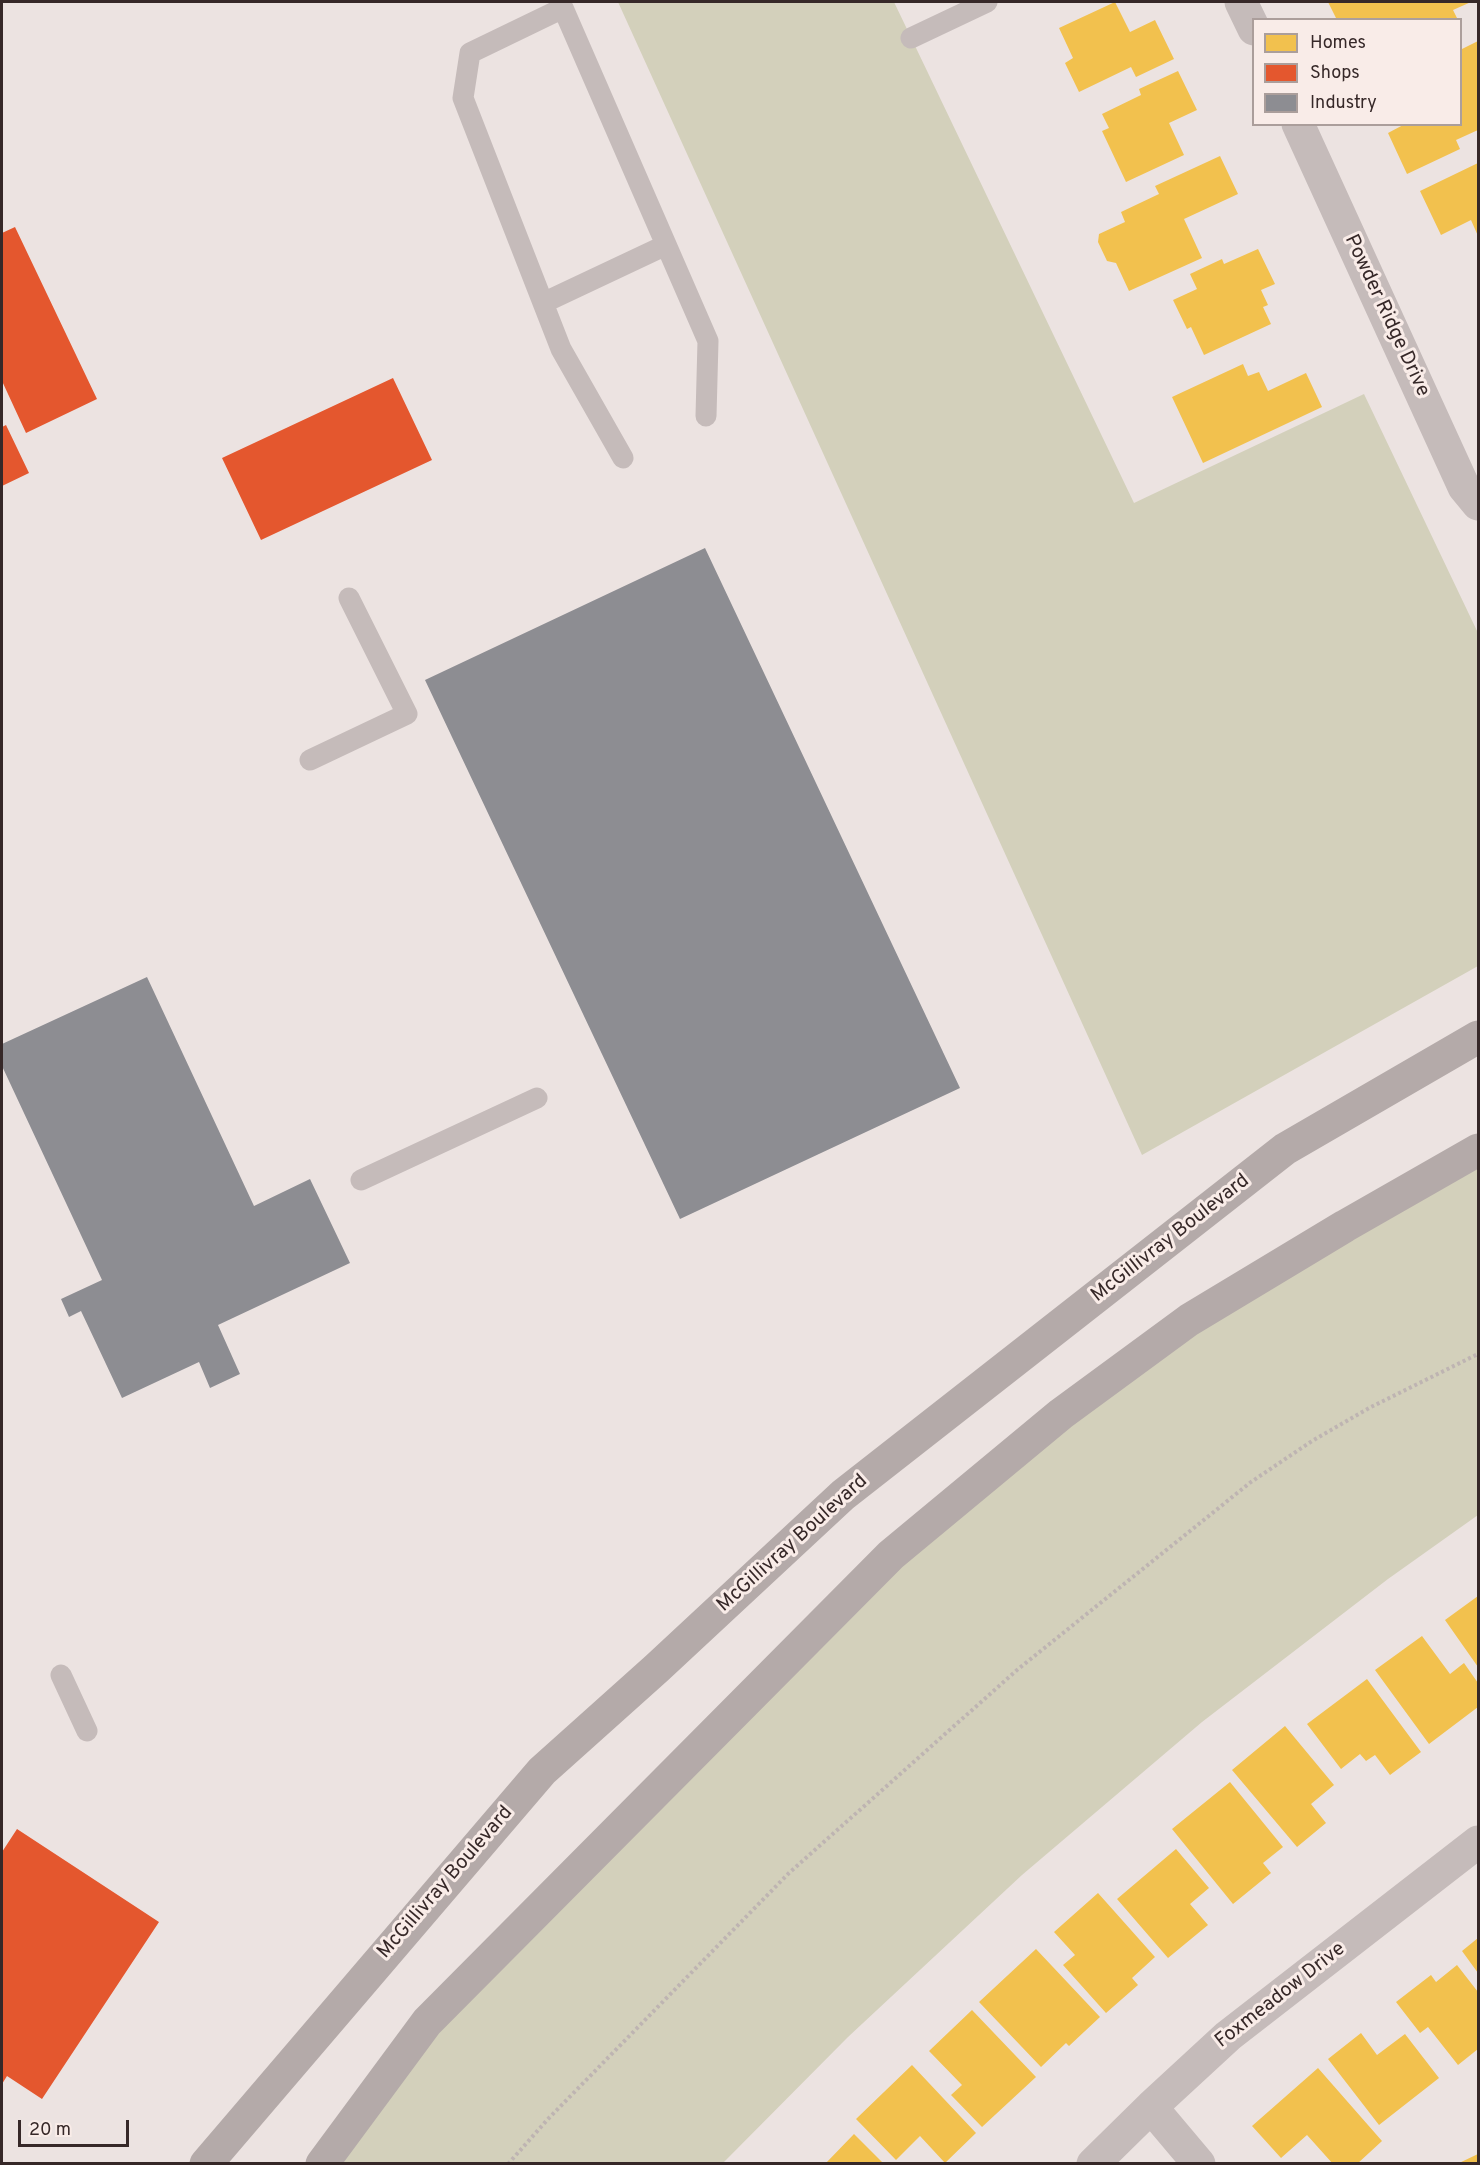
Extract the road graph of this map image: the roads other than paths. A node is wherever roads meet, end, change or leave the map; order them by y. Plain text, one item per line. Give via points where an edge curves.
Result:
1 (987, 2) edge
2 (1241, 2) edge
3 (1252, 24) edge
4 (911, 38) dead end
5 (1299, 126) edge
6 (666, 245) junction
7 (543, 303) junction
8 (706, 416) dead end
9 (623, 458) dead end
10 (1479, 504) edge
11 (349, 598) dead end
12 (310, 760) dead end
13 (1479, 1037) edge
14 (537, 1098) dead end
15 (1479, 1150) edge
16 (361, 1180) dead end
17 (62, 1675) dead end
18 (87, 1731) dead end
19 (1479, 1842) edge
20 (1150, 2106) junction
21 (206, 2163) edge
22 (322, 2163) edge
23 (1093, 2163) edge
24 (1199, 2163) edge

1 - 4 lane
2 - 3 street
5 - 10 street, Powder Ridge Drive via 1464,487
6 - 7 lane
6 - 7 lane via 563,8 470,53 463,98
6 - 8 lane via 708,342
7 - 9 lane via 561,349
11 - 12 lane via 407,714
13 - 21 main road, McGillivray Boulevard via 1285,1149 843,1495 542,1771
14 - 16 lane
15 - 22 main road via 1189,1320 1061,1414 891,1555 427,2022
17 - 18 lane
19 - 20 street, Foxmeadow Drive via 1228,2036
20 - 23 street, Foxmeadow Drive
20 - 24 street

